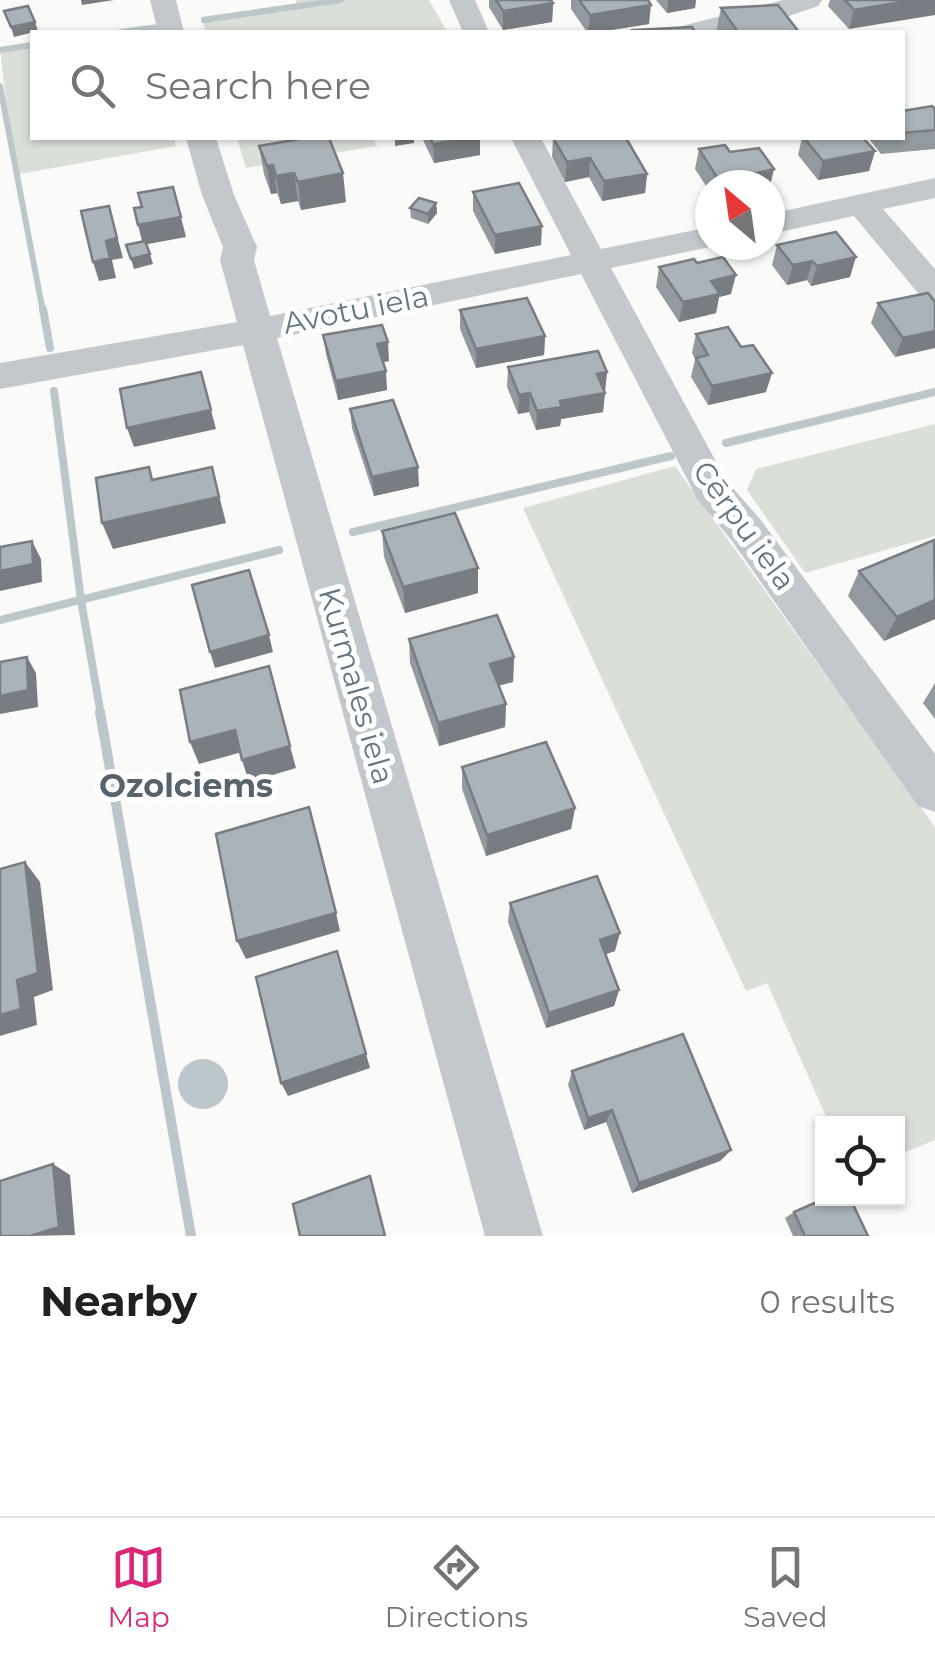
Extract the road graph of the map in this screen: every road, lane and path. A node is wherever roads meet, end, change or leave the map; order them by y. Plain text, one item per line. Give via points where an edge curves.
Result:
1 (162, 0) edge
2 (462, 0) edge
3 (809, 0) edge
4 (170, 30) edge
5 (475, 30) edge
6 (701, 30) edge
7 (202, 140) edge
8 (527, 140) edge
9 (935, 188) edge
10 (861, 204) junction
11 (785, 221) edge
12 (695, 240) edge
13 (590, 264) junction
14 (935, 291) edge
15 (258, 330) junction
16 (0, 376) edge
17 (935, 790) edge
18 (514, 1236) edge

1 - 4 street
2 - 5 street
3 - 6 street
7 - 15 street, Kurmales iela via 240,247
8 - 13 street, Cērpu iela
9 - 10 street
10 - 11 street
10 - 14 street
12 - 13 street, Avotu iela
13 - 15 street, Avotu iela
13 - 17 street, Cērpu iela via 712,490
15 - 16 street, Avotu iela
15 - 18 street, Kurmales iela

